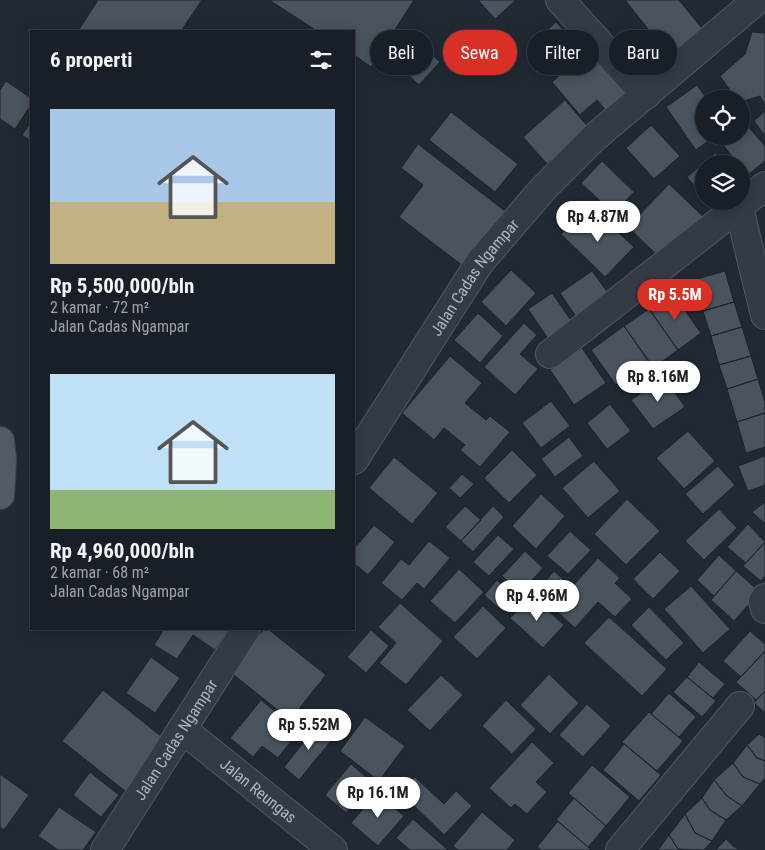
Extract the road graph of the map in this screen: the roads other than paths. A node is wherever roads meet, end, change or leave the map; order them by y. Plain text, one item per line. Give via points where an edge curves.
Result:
1 (560, 0) edge
2 (757, 0) edge
3 (646, 95) junction
4 (765, 186) edge
5 (750, 199) edge
6 (736, 210) edge
7 (739, 210) edge
8 (765, 315) edge
9 (550, 354) dead end
10 (0, 441) edge
11 (355, 458) edge
12 (0, 495) edge
13 (765, 598) edge
14 (765, 609) edge
15 (245, 630) edge
16 (740, 706) dead end
17 (182, 729) junction
18 (105, 850) edge
19 (333, 850) edge
20 (620, 850) edge

1 - 3 street
2 - 3 street, Jalan Cadas Ngampar
3 - 11 street, Jalan Cadas Ngampar via 567,163 480,262
4 - 5 street
6 - 9 street
7 - 8 street
10 - 12 main road
13 - 14 street
15 - 17 street, Jalan Cadas Ngampar
16 - 20 street
17 - 18 street, Jalan Cadas Ngampar
17 - 19 street, Jalan Reungas

